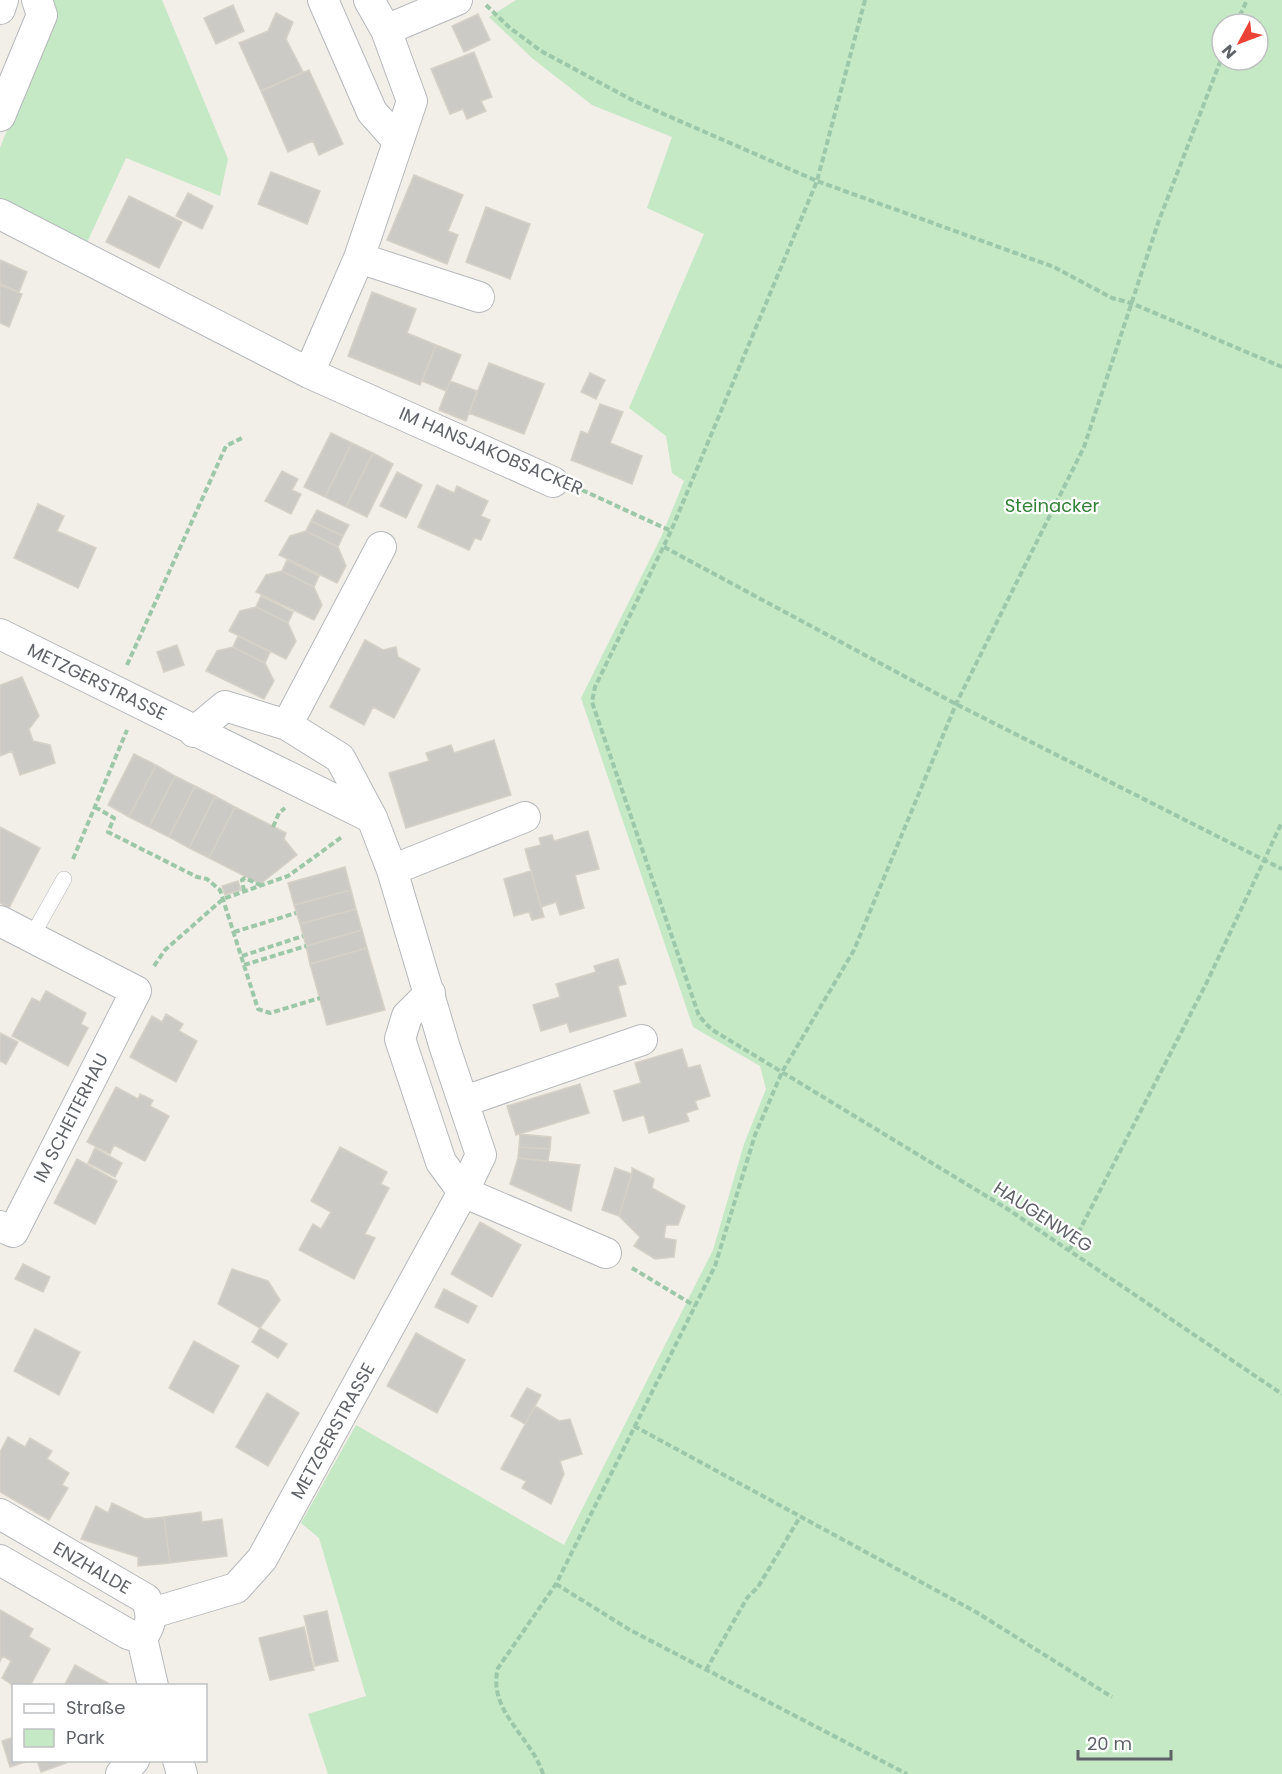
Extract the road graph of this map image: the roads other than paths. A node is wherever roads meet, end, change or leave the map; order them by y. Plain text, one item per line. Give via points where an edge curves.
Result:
1 (3, 0) edge
2 (37, 0) edge
3 (323, 0) edge
4 (369, 0) edge
5 (457, 0) edge
6 (0, 9) edge
7 (386, 30) junction
8 (0, 116) edge
9 (398, 141) junction
10 (0, 214) edge
11 (359, 258) junction
12 (479, 297) dead end
13 (309, 373) junction
14 (553, 482) road end
15 (381, 547) dead end
16 (0, 634) edge
17 (287, 725) junction
18 (194, 732) junction
19 (525, 817) dead end
20 (372, 818) junction
21 (392, 870) junction
22 (64, 879) road end
23 (0, 921) edge
24 (32, 936) junction
25 (429, 993) junction
26 (642, 1040) dead end
27 (465, 1101) junction
28 (464, 1192) junction
29 (0, 1226) edge
30 (606, 1253) road end
31 (0, 1514) edge
32 (0, 1560) edge
33 (147, 1626) junction
34 (153, 1684) edge

1 - 6 street
2 - 8 street via 42,15
3 - 9 street via 372,112
4 - 7 street
5 - 7 street
7 - 9 street via 412,101
9 - 11 street
10 - 13 street, IM HANSJAKOBSACKER
11 - 12 street
11 - 13 street
13 - 14 street, IM HANSJAKOBSACKER
15 - 17 street
16 - 18 street, METZGERSTRASSE
17 - 18 street, METZGERSTRASSE via 225,706
17 - 20 street, METZGERSTRASSE via 340,758
18 - 20 street, METZGERSTRASSE
19 - 21 street
20 - 21 street, METZGERSTRASSE
21 - 25 street, METZGERSTRASSE
22 - 24 lane
23 - 24 street
24 - 29 street, IM SCHEITERHAU via 136,991 13,1232
25 - 27 street, METZGERSTRASSE
25 - 28 street via 407,1016 399,1039 441,1162
26 - 27 street
27 - 28 street, METZGERSTRASSE via 481,1155
28 - 30 street
28 - 33 street, METZGERSTRASSE via 262,1558 236,1588
31 - 33 street, ENZHALDE via 146,1599
32 - 33 street via 128,1634
33 - 34 street, ENZHALDE

